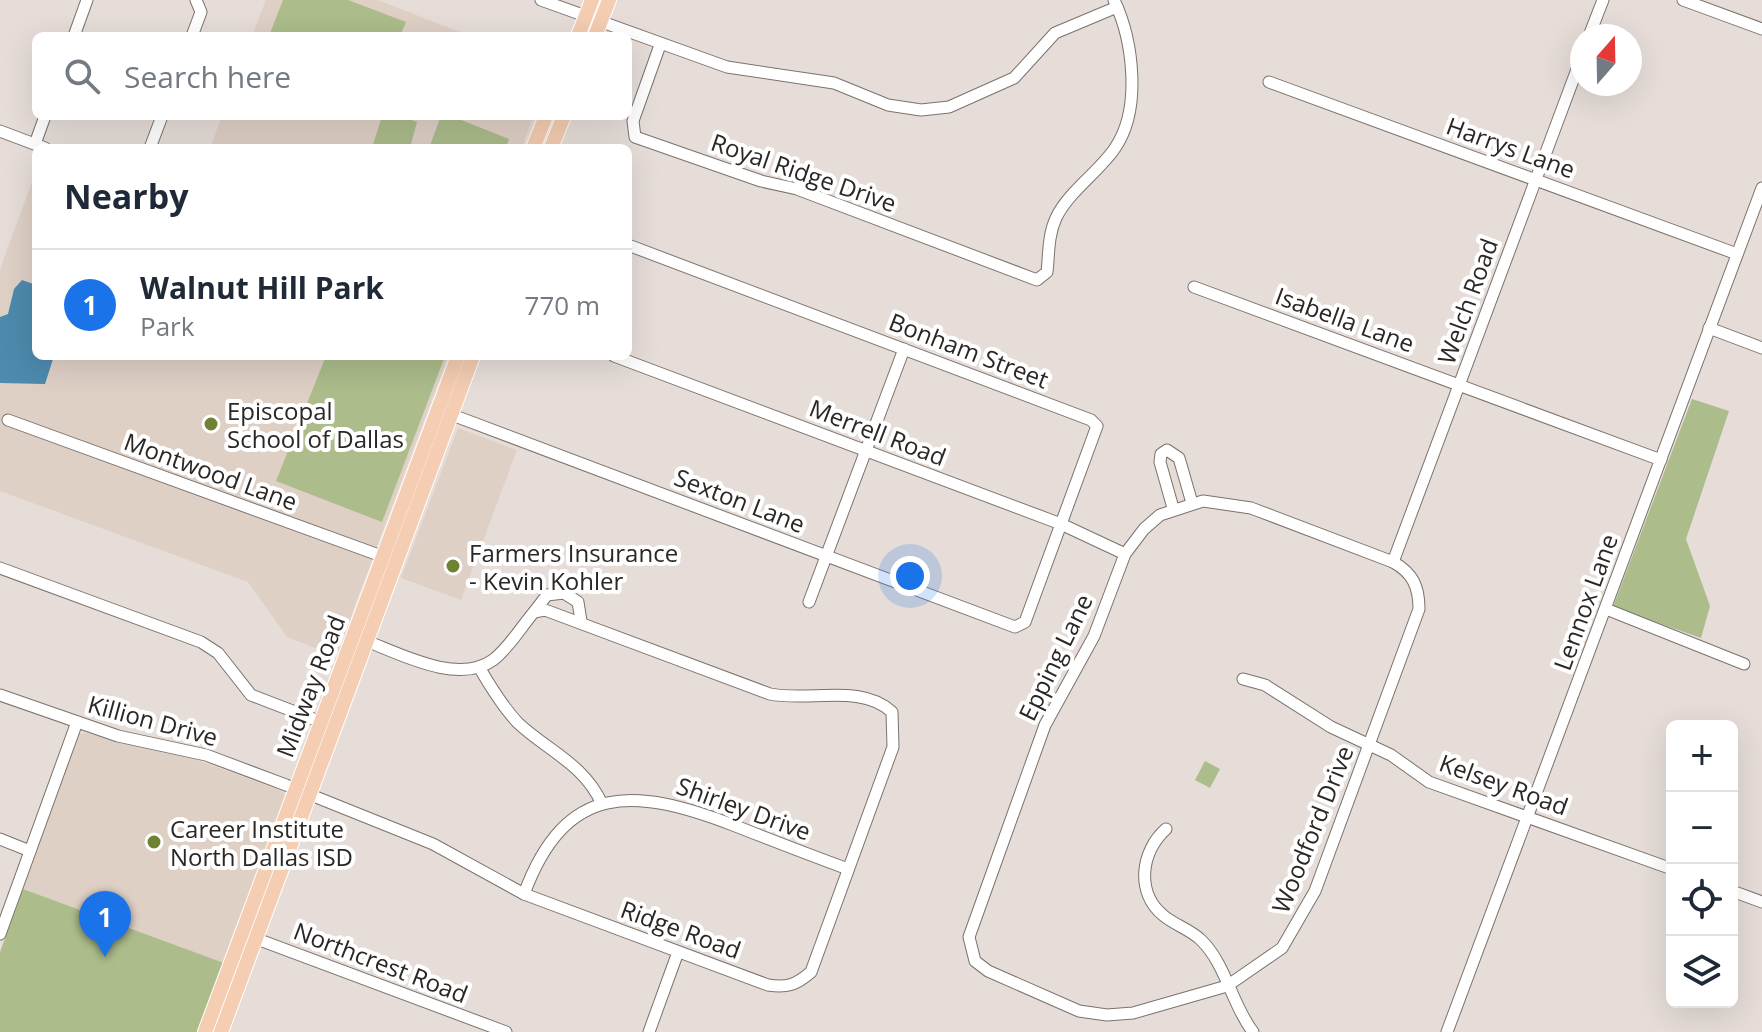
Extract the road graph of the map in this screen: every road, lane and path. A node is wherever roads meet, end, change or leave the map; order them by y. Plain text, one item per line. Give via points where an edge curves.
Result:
1 (87, 0) edge
2 (541, 0) edge
3 (592, 0) edge
4 (609, 0) edge
5 (1603, 0) edge
6 (1683, 0) edge
7 (198, 2) edge
8 (1116, 4) edge
9 (586, 17) junction
10 (1594, 24) edge
11 (598, 29) edge
12 (1762, 29) edge
13 (75, 32) edge
14 (193, 32) edge
15 (580, 32) edge
16 (632, 38) edge
17 (660, 45) junction
18 (1269, 82) dead end
19 (1570, 88) edge
20 (44, 120) edge
21 (160, 120) edge
22 (544, 120) edge
23 (562, 120) edge
24 (0, 131) edge
25 (35, 144) edge
26 (40, 144) edge
27 (152, 144) edge
28 (535, 144) edge
29 (553, 144) edge
30 (1536, 180) junction
31 (1762, 188) edge
32 (632, 247) edge
33 (1737, 254) junction
34 (1194, 287) dead end
35 (1709, 328) junction
36 (1762, 348) edge
37 (904, 349) junction
38 (457, 360) edge
39 (471, 360) edge
40 (625, 360) edge
41 (1459, 385) junction
42 (446, 412) junction
43 (8, 420) dead end
44 (865, 451) junction
45 (1661, 460) junction
46 (1192, 503) junction
47 (1173, 508) junction
48 (1061, 524) junction
49 (1125, 554) junction
50 (826, 556) junction
51 (392, 560) junction
52 (1393, 562) junction
53 (0, 568) edge
54 (809, 602) dead end
55 (1606, 609) junction
56 (534, 612) junction
57 (581, 621) junction
58 (1025, 622) joint
59 (353, 636) junction
60 (369, 641) junction
61 (1744, 664) dead end
62 (479, 667) junction
63 (1243, 679) dead end
64 (0, 695) edge
65 (77, 722) junction
66 (319, 722) junction
67 (334, 727) junction
68 (1371, 745) junction
69 (301, 792) junction
70 (602, 804) junction
71 (1528, 817) junction
72 (1166, 829) dead end
73 (0, 839) edge
74 (30, 851) junction
75 (1666, 867) edge
76 (848, 869) junction
77 (1738, 893) edge
78 (524, 894) junction
79 (1762, 902) edge
80 (973, 925) joint
81 (0, 934) edge
82 (248, 936) junction
83 (678, 952) junction
84 (1227, 986) junction
85 (205, 1032) edge
86 (221, 1032) edge
87 (506, 1032) edge
88 (649, 1032) edge
89 (1253, 1032) edge
90 (1447, 1032) edge

1 - 13 street
2 - 9 street
3 - 9 main road
4 - 11 main road
5 - 10 street
6 - 12 street
7 - 14 street
8 - 17 street via 1055,33 1014,78 949,107 921,110 888,105 834,83 727,67
8 - 17 street, Royal Ridge Drive via 1129,50 1128,121 1116,148 1055,219 1047,272 1037,280 797,189 635,137 633,121
9 - 11 street
9 - 15 main road
16 - 17 street
18 - 30 street, Harrys Lane
19 - 30 street, Welch Road
20 - 26 street
21 - 27 street
22 - 28 main road
23 - 29 main road
24 - 25 street
30 - 33 street, Harrys Lane
30 - 41 street, Welch Road
31 - 33 street, Lennox Lane
32 - 37 street, Bonham Street
33 - 35 street, Lennox Lane
34 - 41 street, Isabella Lane
35 - 36 street
35 - 45 street, Lennox Lane
37 - 44 street
37 - 48 street, Bonham Street via 1097,426
38 - 42 main road, Midway Road
39 - 42 main road, Midway Road
40 - 44 street, Merrell Road
41 - 45 street, Isabella Lane
41 - 52 street, Welch Road
42 - 50 street, Sexton Lane
42 - 51 main road, Midway Road
43 - 51 street, Montwood Lane
44 - 48 street, Merrell Road
44 - 50 street
45 - 55 street, Lennox Lane
46 - 47 street, Epping Lane
46 - 47 street via 1179,458 1167,450 1160,462
46 - 52 street, Epping Lane via 1234,503
47 - 49 street, Epping Lane via 1151,522
48 - 49 street, Merrell Road
48 - 58 street, Bonham Street
49 - 80 street, Epping Lane via 1094,636 1045,725
50 - 54 street
50 - 58 street, Sexton Lane via 1015,627
51 - 59 main road, Midway Road
51 - 60 main road, Midway Road
52 - 68 street, Woodford Drive via 1412,576 1419,609
53 - 66 street via 201,642 218,653 251,695
55 - 61 street
55 - 71 street, Lennox Lane
56 - 57 street via 558,612
56 - 57 street via 547,595 564,593 578,602
56 - 62 street via 504,649
57 - 76 street, Ridge Road via 770,694 871,698 892,712 893,747
59 - 60 street
59 - 66 main road, Midway Road
60 - 62 street via 441,666
60 - 67 main road, Midway Road
62 - 70 street via 506,709 586,776
63 - 68 street, Kelsey Road via 1265,685 1331,727
64 - 65 street, Killion Drive
65 - 69 street, Killion Drive via 206,755
65 - 74 street
66 - 67 street
66 - 69 main road, Midway Road
67 - 69 main road, Midway Road
68 - 71 street, Kelsey Road via 1429,782
68 - 84 street, Woodford Drive via 1297,926 1282,948
69 - 78 street, Ridge Road via 433,844
69 - 82 main road, Midway Road
70 - 76 street, Shirley Drive via 638,799 678,805
70 - 78 street, Shirley Drive via 554,837
71 - 75 street, Kelsey Road
71 - 90 street, Lennox Lane
72 - 84 street via 1146,857 1147,891 1163,916 1201,939
73 - 74 street
74 - 81 street
76 - 83 street, Ridge Road via 811,972 798,984 768,985
77 - 79 street
78 - 83 street, Ridge Road
80 - 84 street, Woodford Drive via 969,937 975,961 988,971 1091,1014 1133,1013
82 - 85 main road, Midway Road
82 - 86 main road, Midway Road
82 - 87 street, Northcrest Road
83 - 88 street
84 - 89 street

